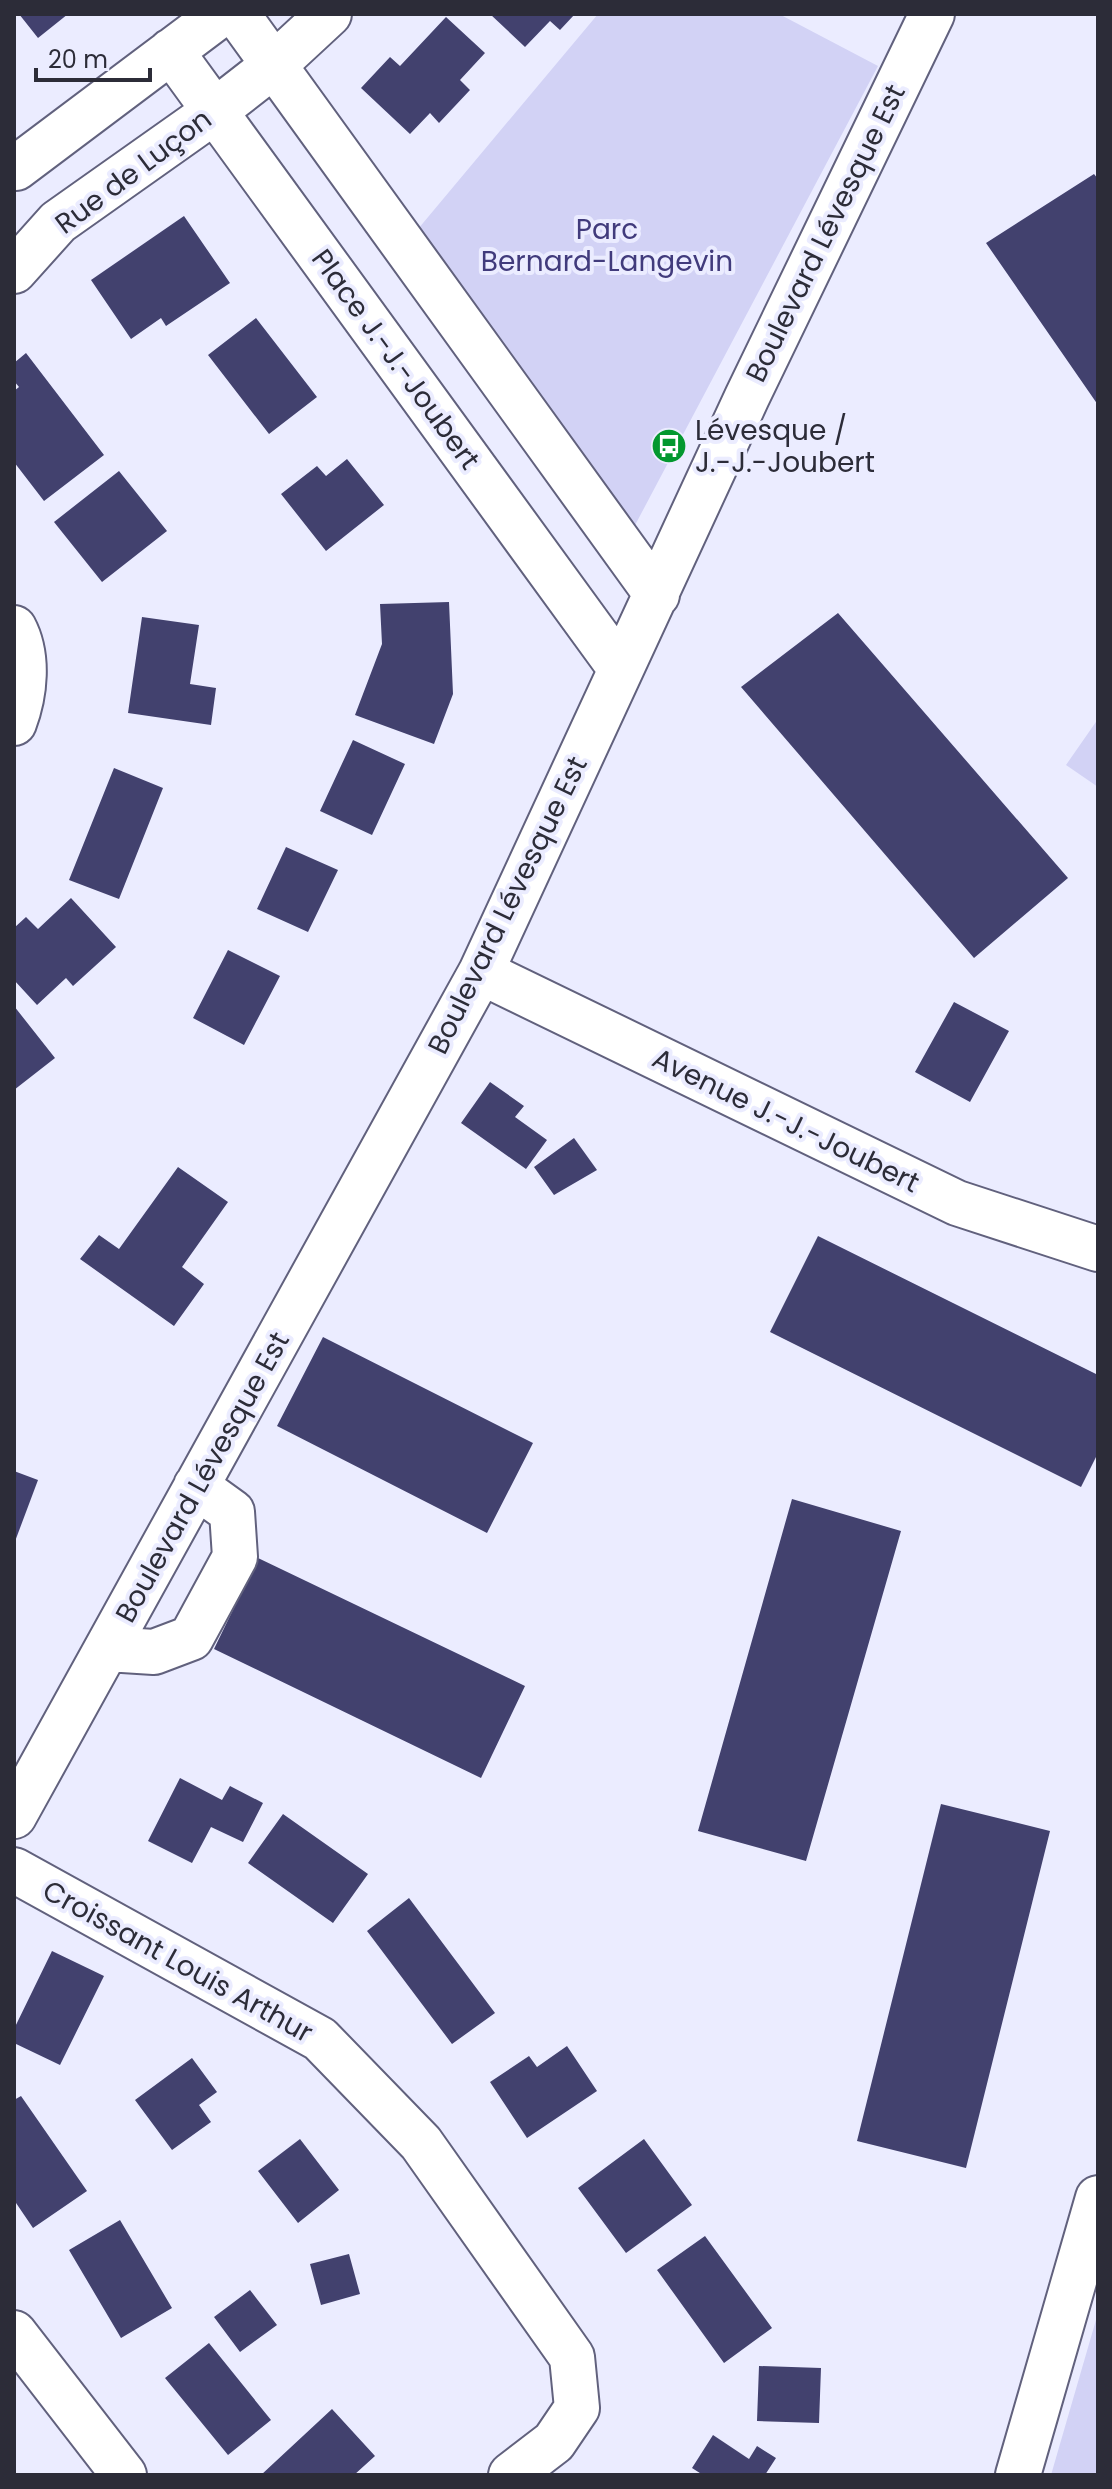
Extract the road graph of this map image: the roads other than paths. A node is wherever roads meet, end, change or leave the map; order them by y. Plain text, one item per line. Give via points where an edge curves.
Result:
1 (221, 14) edge
2 (237, 14) edge
3 (329, 14) edge
4 (932, 14) edge
5 (171, 51) junction
6 (274, 65) junction
7 (215, 111) junction
8 (15, 166) edge
9 (58, 222) junction
10 (14, 271) edge
11 (657, 595) junction
12 (14, 628) edge
13 (620, 668) junction
14 (14, 723) edge
15 (481, 972) junction
16 (1098, 1249) edge
17 (196, 1486) junction
18 (107, 1649) junction
19 (14, 1816) edge
20 (14, 1870) edge
21 (1098, 2198) edge
22 (14, 2333) edge
23 (124, 2475) edge
24 (511, 2475) edge
25 (1018, 2475) edge

1 - 5 street
2 - 6 street
3 - 6 street, Rue de Luçon
4 - 11 street, Boulevard Lévesque Est
5 - 7 street, Place J.-J.-Joubert
5 - 8 street
6 - 7 street, Rue de Luçon
6 - 11 street
7 - 9 street, Rue de Luçon
7 - 13 street, Place J.-J.-Joubert
8 - 9 street
9 - 10 street, Rue de Luçon
11 - 13 street, Boulevard Lévesque Est
12 - 14 street via 23,645 22,702
13 - 15 street, Boulevard Lévesque Est
15 - 16 street, Avenue J.-J.-Joubert via 957,1203
15 - 17 street, Boulevard Lévesque Est
17 - 18 street, Boulevard Lévesque Est
17 - 18 street via 232,1512 235,1557 191,1638 154,1652
18 - 19 street, Boulevard Lévesque Est
20 - 24 street, Croissant Louis Arthur via 320,2039 421,2143 572,2357 577,2408 554,2442
21 - 25 street
22 - 23 street

